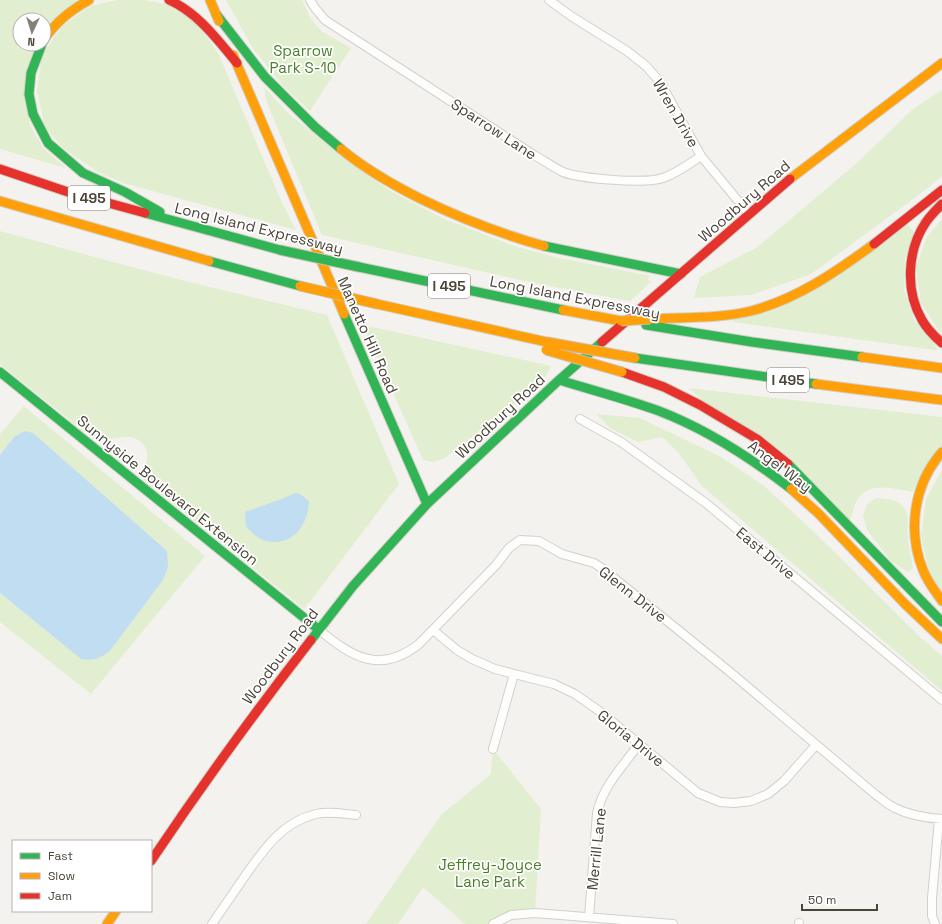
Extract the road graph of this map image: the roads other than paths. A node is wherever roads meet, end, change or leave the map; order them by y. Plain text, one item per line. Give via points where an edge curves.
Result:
1 (88, 0) edge
2 (169, 0) edge
3 (210, 0) edge
4 (310, 0) edge
5 (549, 0) edge
6 (216, 14) junction
7 (52, 30) edge
8 (38, 52) edge
9 (237, 63) junction
10 (942, 63) edge
11 (701, 156) junction
12 (0, 169) edge
13 (942, 190) edge
14 (0, 201) edge
15 (942, 204) edge
16 (749, 214) junction
17 (180, 223) junction
18 (681, 274) junction
19 (622, 321) junction
20 (942, 343) edge
21 (544, 345) junction
22 (942, 368) edge
23 (0, 372) edge
24 (559, 380) junction
25 (942, 400) edge
26 (580, 419) dead end
27 (942, 452) edge
28 (427, 504) junction
29 (942, 601) edge
30 (942, 622) edge
31 (318, 629) junction
32 (433, 630) junction
33 (942, 639) edge
34 (514, 674) junction
35 (942, 700) edge
36 (639, 744) junction
37 (816, 745) junction
38 (493, 749) dead end
39 (356, 815) dead end
40 (941, 819) edge
41 (152, 860) edge
42 (115, 912) edge
43 (589, 917) junction
44 (107, 924) edge
45 (212, 924) edge
46 (493, 924) edge
47 (673, 924) edge
48 (935, 924) edge

1 - 7 main road via 70,11
2 - 9 main road via 204,24
3 - 6 main road, Manetto Hill Road
4 - 11 street, Sparrow Lane via 325,20 563,172 612,180 662,178
5 - 11 street, Wren Drive via 646,66 660,82
6 - 9 main road, Manetto Hill Road
6 - 18 main road via 265,76 315,127 352,158 396,186 456,216 508,236 555,250
8 - 17 main road via 31,73 29,94 33,114 48,143 83,173 125,192
9 - 28 main road, Manetto Hill Road
10 - 16 main road, Woodbury Road via 794,176
11 - 16 street, Wren Drive
12 - 17 main road, Long Island Expressway / I 495 via 68,192
13 - 19 main road, bridge via 823,281 787,299 737,314
14 - 21 main road, I 495, bridge via 300,286 527,338
15 - 20 main road via 924,225 913,249 911,275 912,292 922,319
16 - 18 main road, Woodbury Road
17 - 19 main road, Long Island Expressway / I 495, bridge via 280,250
18 - 24 main road, Woodbury Road
19 - 22 main road, Long Island Expressway / I 495, bridge via 760,344
21 - 25 main road, I 495, bridge
21 - 30 main road, bridge via 664,387 757,439 789,465
23 - 31 main road, Sunnyside Boulevard Extension
24 - 28 main road, Woodbury Road
24 - 33 main road, Angel Way via 659,411 707,434 759,465 818,513
26 - 35 street, East Drive via 621,442 707,504
27 - 29 main road via 926,475 918,496 914,520 915,548 924,575
28 - 31 main road, Woodbury Road
31 - 32 street, Glenn Drive via 351,653 368,659 385,660 409,652
31 - 41 main road, Woodbury Road via 195,795
32 - 34 street, Gloria Drive via 472,659
32 - 37 street, Glenn Drive via 496,565 509,548 520,540 539,541 562,554 594,563 603,569
34 - 36 street, Gloria Drive via 554,684 575,694
34 - 38 street
36 - 37 street, Gloria Drive via 698,793 720,802 734,803 751,801 768,794
36 - 43 street, Merrill Lane via 606,788 599,804
37 - 40 street, Glenn Drive via 894,808
39 - 45 street via 318,814 285,828 263,850
40 - 48 street via 932,898 932,916
42 - 44 main road
43 - 46 street via 522,914
43 - 47 street

